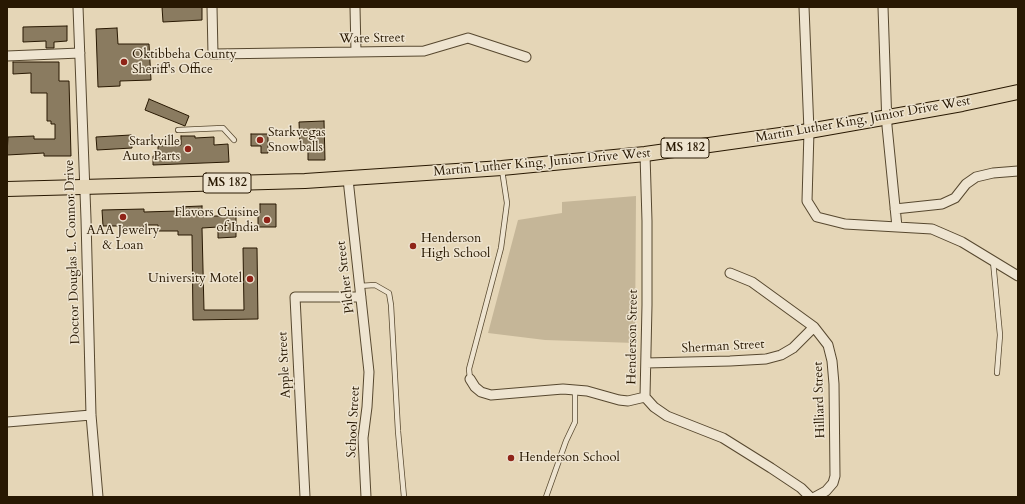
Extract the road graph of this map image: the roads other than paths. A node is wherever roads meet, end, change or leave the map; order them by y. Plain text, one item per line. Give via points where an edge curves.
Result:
1 (78, 7) edge
2 (212, 7) edge
3 (355, 7) edge
4 (804, 7) edge
5 (883, 7) edge
6 (356, 52) junction
7 (80, 53) junction
8 (7, 56) edge
9 (526, 57) dead end
10 (1018, 92) edge
11 (887, 118) junction
12 (178, 130) dead end
13 (809, 131) junction
14 (234, 140) dead end
15 (645, 154) junction
16 (502, 168) junction
17 (1018, 171) edge
18 (348, 179) junction
19 (85, 186) junction
20 (7, 189) edge
21 (895, 209) junction
22 (897, 227) junction
23 (993, 262) junction
24 (730, 273) dead end
25 (1018, 276) edge
26 (359, 286) junction
27 (361, 297) junction
28 (814, 327) junction
29 (646, 363) junction
30 (369, 372) joint
31 (997, 373) dead end
32 (470, 380) joint
33 (575, 390) junction
34 (645, 397) junction
35 (91, 415) junction
36 (7, 422) edge
37 (98, 497) edge
38 (305, 497) edge
39 (366, 497) edge
40 (404, 497) edge
41 (546, 497) edge
42 (810, 497) edge
43 (815, 497) edge

1 - 7 street, Doctor Douglas L. Connor Drive
2 - 6 street, Ware Street via 213,54
3 - 6 street
4 - 13 street
5 - 11 street
6 - 9 street, Ware Street via 424,51 468,38
7 - 8 street
7 - 19 street, Doctor Douglas L. Connor Drive
10 - 11 main road, Martin Luther King, Junior Drive West / MS 182
11 - 13 main road, Martin Luther King, Junior Drive West / MS 182
11 - 21 street
12 - 14 lane via 222,128
13 - 15 main road, Martin Luther King, Junior Drive West / MS 182
13 - 22 street via 807,201 817,217 845,224
15 - 16 main road, Martin Luther King, Junior Drive West / MS 182
15 - 29 street, Henderson Street
16 - 18 main road, Martin Luther King, Junior Drive West / MS 182
16 - 32 lane via 507,203 501,248 469,369
17 - 21 street via 976,177 966,184 955,198 942,204
18 - 19 main road, Martin Luther King, Junior Drive West / MS 182
18 - 26 street, Pilcher Street
19 - 20 main road, MS 182
19 - 35 street, Doctor Douglas L. Connor Drive
21 - 22 street
22 - 23 street via 932,229 962,242
23 - 25 street
23 - 31 lane via 1000,335
24 - 28 street, Hilliard Street via 752,282
26 - 27 street, Pilcher Street
26 - 40 lane via 375,285 389,293
27 - 30 street, Pilcher Street
27 - 38 street, Apple Street via 295,297
28 - 29 street, Sherman Street via 793,348 766,359
28 - 43 street, Hilliard Street via 828,345 832,361 835,476 826,491
29 - 34 street, Henderson Street
30 - 39 street, School Street via 368,407 363,438
32 - 33 street via 481,392 491,395
33 - 34 street via 628,401
33 - 41 lane via 575,422
34 - 42 street, Henderson Street via 667,416 724,438 801,488
35 - 36 street
35 - 37 street, Doctor Douglas L. Connor Drive

